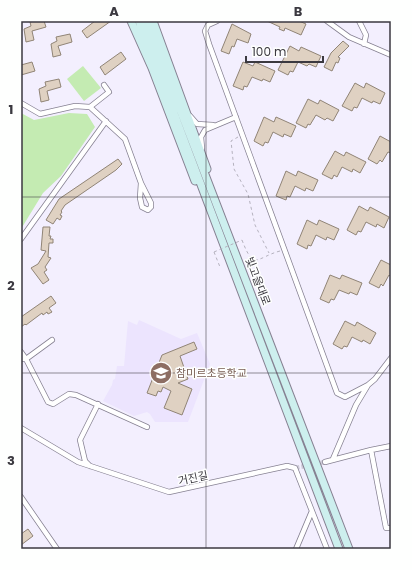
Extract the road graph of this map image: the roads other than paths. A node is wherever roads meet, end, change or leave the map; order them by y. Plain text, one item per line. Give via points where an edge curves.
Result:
1 (131, 21) edge
2 (139, 21) edge
3 (146, 21) edge
4 (153, 21) edge
5 (217, 21) edge
6 (328, 21) edge
7 (359, 21) edge
8 (364, 44) junction
9 (391, 55) edge
10 (104, 85) dead end
11 (21, 103) edge
12 (90, 106) junction
13 (184, 106) junction
14 (236, 117) junction
15 (106, 121) junction
16 (215, 125) junction
17 (202, 155) junction
18 (141, 183) junction
19 (222, 219) junction
20 (214, 222) junction
21 (21, 239) edge
22 (52, 340) dead end
23 (21, 352) edge
24 (391, 358) edge
25 (22, 359) edge
26 (368, 385) junction
27 (98, 404) junction
28 (147, 427) dead end
29 (21, 428) edge
30 (391, 446) edge
31 (371, 450) junction
32 (334, 459) junction
33 (325, 462) tunnel mouth
34 (91, 468) junction
35 (21, 497) edge
36 (312, 511) junction
37 (341, 528) junction
38 (391, 528) edge
39 (57, 549) edge
40 (296, 549) edge
41 (327, 549) edge
42 (337, 549) edge
43 (349, 549) edge
44 (353, 549) edge

1 - 20 main road via 203,201
2 - 20 main road, 빛고을대로
3 - 19 main road, 빛고을대로
4 - 13 main road
5 - 14 street via 208,25 205,30
6 - 8 street via 349,37
7 - 8 street via 366,35
8 - 9 street
10 - 12 street via 109,92
11 - 12 street via 40,114 75,106
12 - 15 street
13 - 16 street via 197,124
13 - 17 main road
14 - 16 street
14 - 26 street via 337,393 345,396
15 - 18 street via 125,138
15 - 21 street
16 - 17 street via 205,130 201,137
17 - 19 main road
18 - 18 street via 142,207 148,210 151,203
19 - 37 main road, 빛고을대로
20 - 42 main road, 빛고을대로
22 - 25 street
23 - 25 street
24 - 26 street via 376,379
25 - 27 street via 48,402 53,404 69,394
26 - 32 street via 356,405
27 - 28 street
27 - 34 street via 80,440 85,461
29 - 34 street, 거진길
30 - 31 street
31 - 32 street
31 - 38 street via 386,528
32 - 33 street
34 - 36 street, 거진길 via 169,492 287,466 295,468
35 - 39 street
36 - 40 street
36 - 41 street
37 - 43 main road, 빛고을대로
37 - 44 main road

